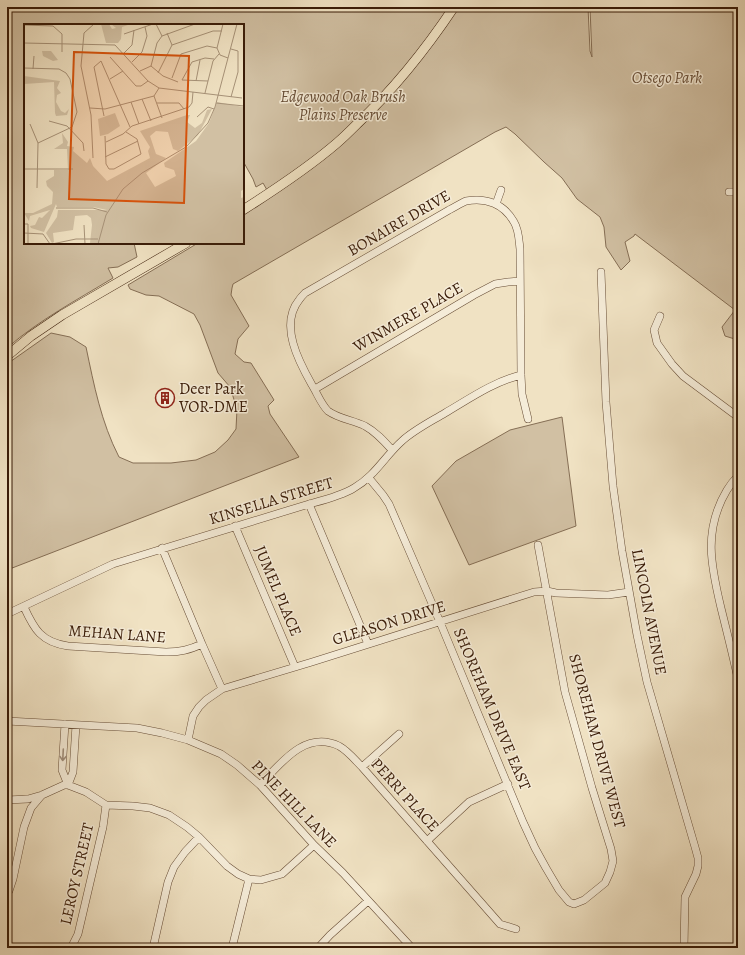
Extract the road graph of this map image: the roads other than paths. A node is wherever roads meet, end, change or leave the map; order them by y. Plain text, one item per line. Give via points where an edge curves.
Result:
1 (454, 7) edge
2 (501, 190) dead end
3 (729, 192) dead end
4 (738, 192) edge
5 (496, 204) junction
6 (244, 209) edge
7 (184, 244) edge
8 (601, 272) dead end
9 (520, 282) junction
10 (660, 316) dead end
11 (7, 356) edge
12 (521, 375) junction
13 (315, 389) junction
14 (738, 417) edge
15 (528, 419) dead end
16 (392, 450) junction
17 (738, 476) edge
18 (369, 478) junction
19 (309, 504) junction
20 (235, 526) junction
21 (538, 545) dead end
22 (162, 548) junction
23 (547, 591) junction
24 (629, 592) junction
25 (24, 606) junction
26 (7, 614) edge
27 (440, 622) junction
28 (202, 644) junction
29 (368, 644) junction
30 (734, 648) edge
31 (295, 667) junction
32 (738, 679) edge
33 (222, 689) junction
34 (7, 721) edge
35 (65, 724) junction
36 (76, 725) junction
37 (399, 734) dead end
38 (188, 740) junction
39 (362, 767) junction
40 (508, 784) junction
41 (68, 785) junction
42 (260, 785) junction
43 (42, 795) junction
44 (7, 800) edge
45 (106, 805) junction
46 (199, 837) junction
47 (427, 840) junction
48 (314, 845) junction
49 (249, 878) junction
50 (7, 893) edge
51 (368, 901) junction
52 (574, 904) joint
53 (516, 929) dead end
54 (71, 948) edge
55 (153, 948) edge
56 (232, 948) edge
57 (318, 948) edge
58 (412, 948) edge
59 (684, 948) edge

1 - 6 main road via 401,79 363,119 303,170
2 - 5 street
3 - 4 street
5 - 9 street via 515,223 520,250
5 - 13 street, BONAIRE DRIVE via 477,200 465,202 305,293 298,300 291,319 292,342
7 - 11 main road via 62,315
8 - 24 street, LINCOLN AVENUE via 606,402 613,486
9 - 12 street
9 - 13 street, WINMERE PLACE via 495,284 481,291
10 - 14 street via 654,330 657,343 672,364 683,376
12 - 15 street
12 - 16 street, KINSELLA STREET via 485,389 415,431
13 - 16 street, BONAIRE DRIVE via 327,410 365,426 380,436
16 - 18 street, KINSELLA STREET
17 - 30 street via 716,513 711,546 712,568
18 - 19 street, KINSELLA STREET via 345,493
18 - 27 street, SHOREHAM DRIVE EAST via 389,504
19 - 20 street, KINSELLA STREET
19 - 29 street
20 - 22 street, KINSELLA STREET
20 - 31 street, JUMEL PLACE
21 - 23 street, SHOREHAM DRIVE WEST
22 - 25 street, KINSELLA STREET via 113,564
22 - 28 street
23 - 24 street, GLEASON DRIVE via 608,596
23 - 27 street, GLEASON DRIVE via 534,592
23 - 52 street, SHOREHAM DRIVE WEST via 566,692 612,849 613,861 605,883 584,900
24 - 59 street, LINCOLN AVENUE via 647,682 698,858 696,874 685,897
25 - 26 street, KINSELLA STREET
25 - 28 street, MEHAN LANE via 35,628 50,642 58,645 180,652
27 - 29 street, GLEASON DRIVE
27 - 40 street, SHOREHAM DRIVE EAST
28 - 33 street
29 - 31 street, GLEASON DRIVE
30 - 32 street
31 - 33 street, GLEASON DRIVE
33 - 38 street, GLEASON DRIVE via 206,700 193,716
34 - 35 street, PINE HILL LANE
35 - 36 street, PINE HILL LANE
35 -> 41 street via 62,770
36 - 38 street, PINE HILL LANE via 137,728
36 - 41 street via 73,772
37 - 39 street
38 - 42 street, PINE HILL LANE via 221,754
39 - 42 street, PERRI PLACE via 340,747 318,742 303,745 292,753
39 - 47 street, PERRI PLACE
40 - 47 street via 469,802
40 - 52 street, SHOREHAM DRIVE EAST via 546,868 564,898
41 - 43 street via 64,784
41 - 45 street via 86,792
42 - 48 street, PINE HILL LANE
43 - 44 street
43 - 50 street via 31,808 24,827 13,879
45 - 46 street via 150,808 169,815
45 - 54 street, LEROY STREET via 104,827 78,934
46 - 49 street via 228,866
46 - 55 street via 174,867 168,882
47 - 53 street, PERRI PLACE via 500,924
48 - 49 street via 282,874 261,880
48 - 51 street, PINE HILL LANE
49 - 56 street
51 - 57 street
51 - 58 street, PINE HILL LANE

